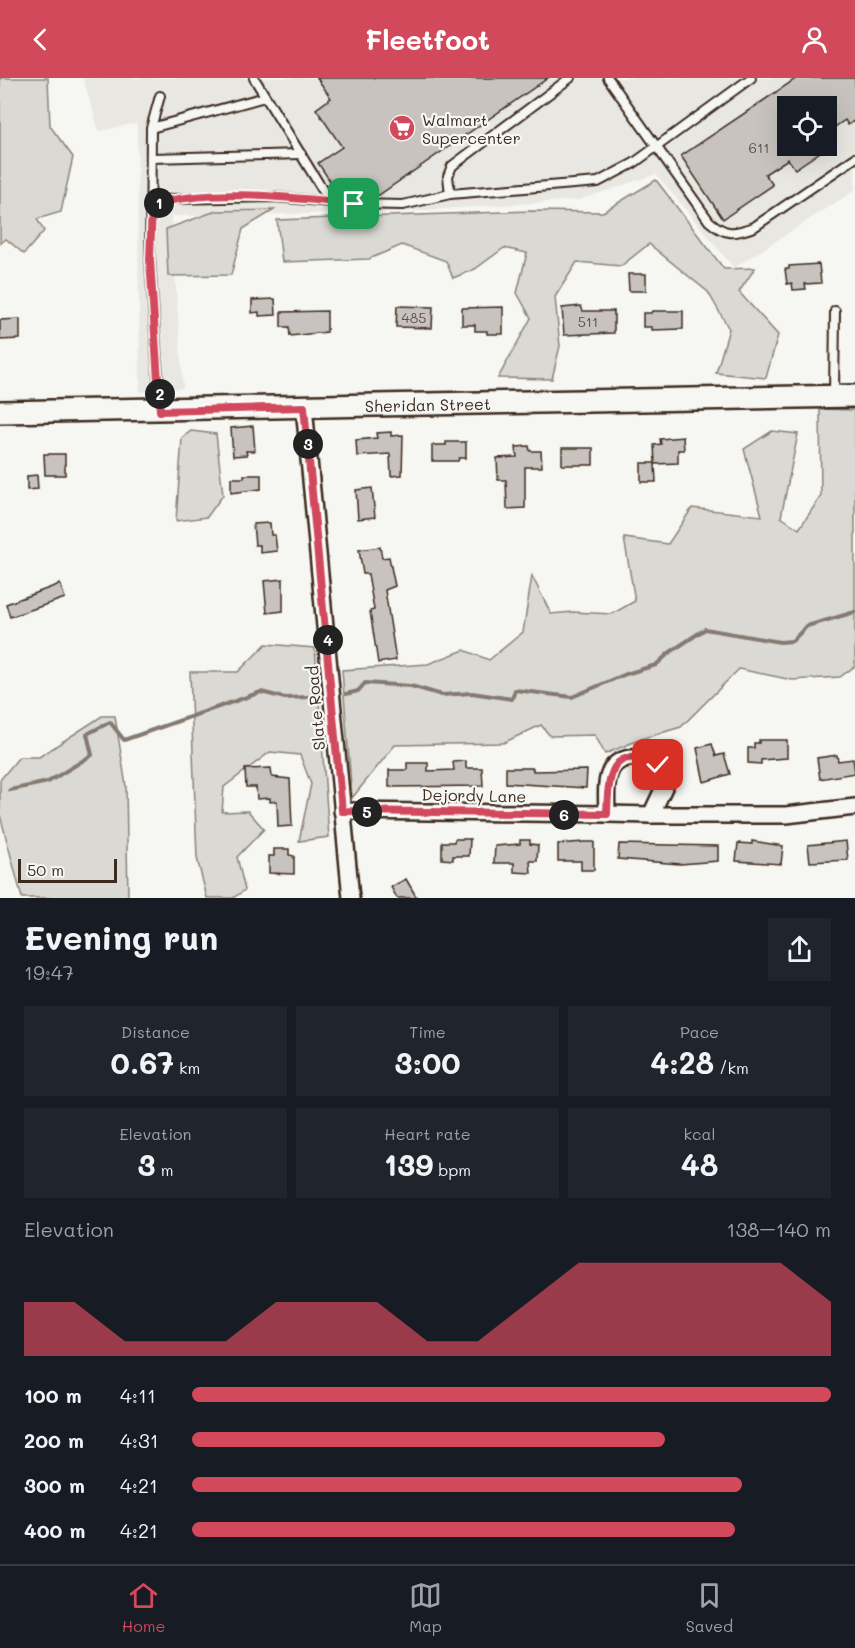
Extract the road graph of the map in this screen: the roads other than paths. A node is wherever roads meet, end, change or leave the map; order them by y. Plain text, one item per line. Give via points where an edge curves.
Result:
1 (254, 78) edge
2 (570, 78) edge
3 (608, 78) edge
4 (751, 78) edge
5 (160, 96) dead end
6 (265, 97) junction
7 (151, 128) junction
8 (657, 145) junction
9 (301, 154) junction
10 (855, 158) edge
11 (151, 159) junction
12 (450, 194) junction
13 (330, 202) junction
14 (152, 205) junction
15 (835, 311) dead end
16 (845, 396) edge
17 (304, 407) junction
18 (160, 411) junction
19 (0, 412) edge
20 (855, 807) edge
21 (342, 811) junction
22 (607, 814) junction
23 (651, 815) junction
24 (351, 898) edge

1 - 6 lane
2 - 12 lane via 452,166 448,176
3 - 8 lane
4 - 8 lane
5 - 7 lane
6 - 7 lane
6 - 9 lane
7 - 11 lane
8 - 10 lane via 709,221 720,231 737,233 754,227
8 - 12 lane via 615,175 598,182
9 - 11 lane
9 - 13 lane
11 - 14 lane
12 - 13 lane via 403,204
13 - 14 lane via 199,197
14 - 18 lane via 150,260
15 - 16 lane
16 - 17 street, Sheridan Street
17 - 18 street, Sheridan Street
17 - 21 street, Slate Road
18 - 19 street, Sheridan Street
20 - 23 street via 786,815
21 - 22 street, Dejordy Lane
21 - 24 street, Slate Road
22 - 23 street
22 - 23 street via 612,767 624,758 644,758 658,765 666,783

